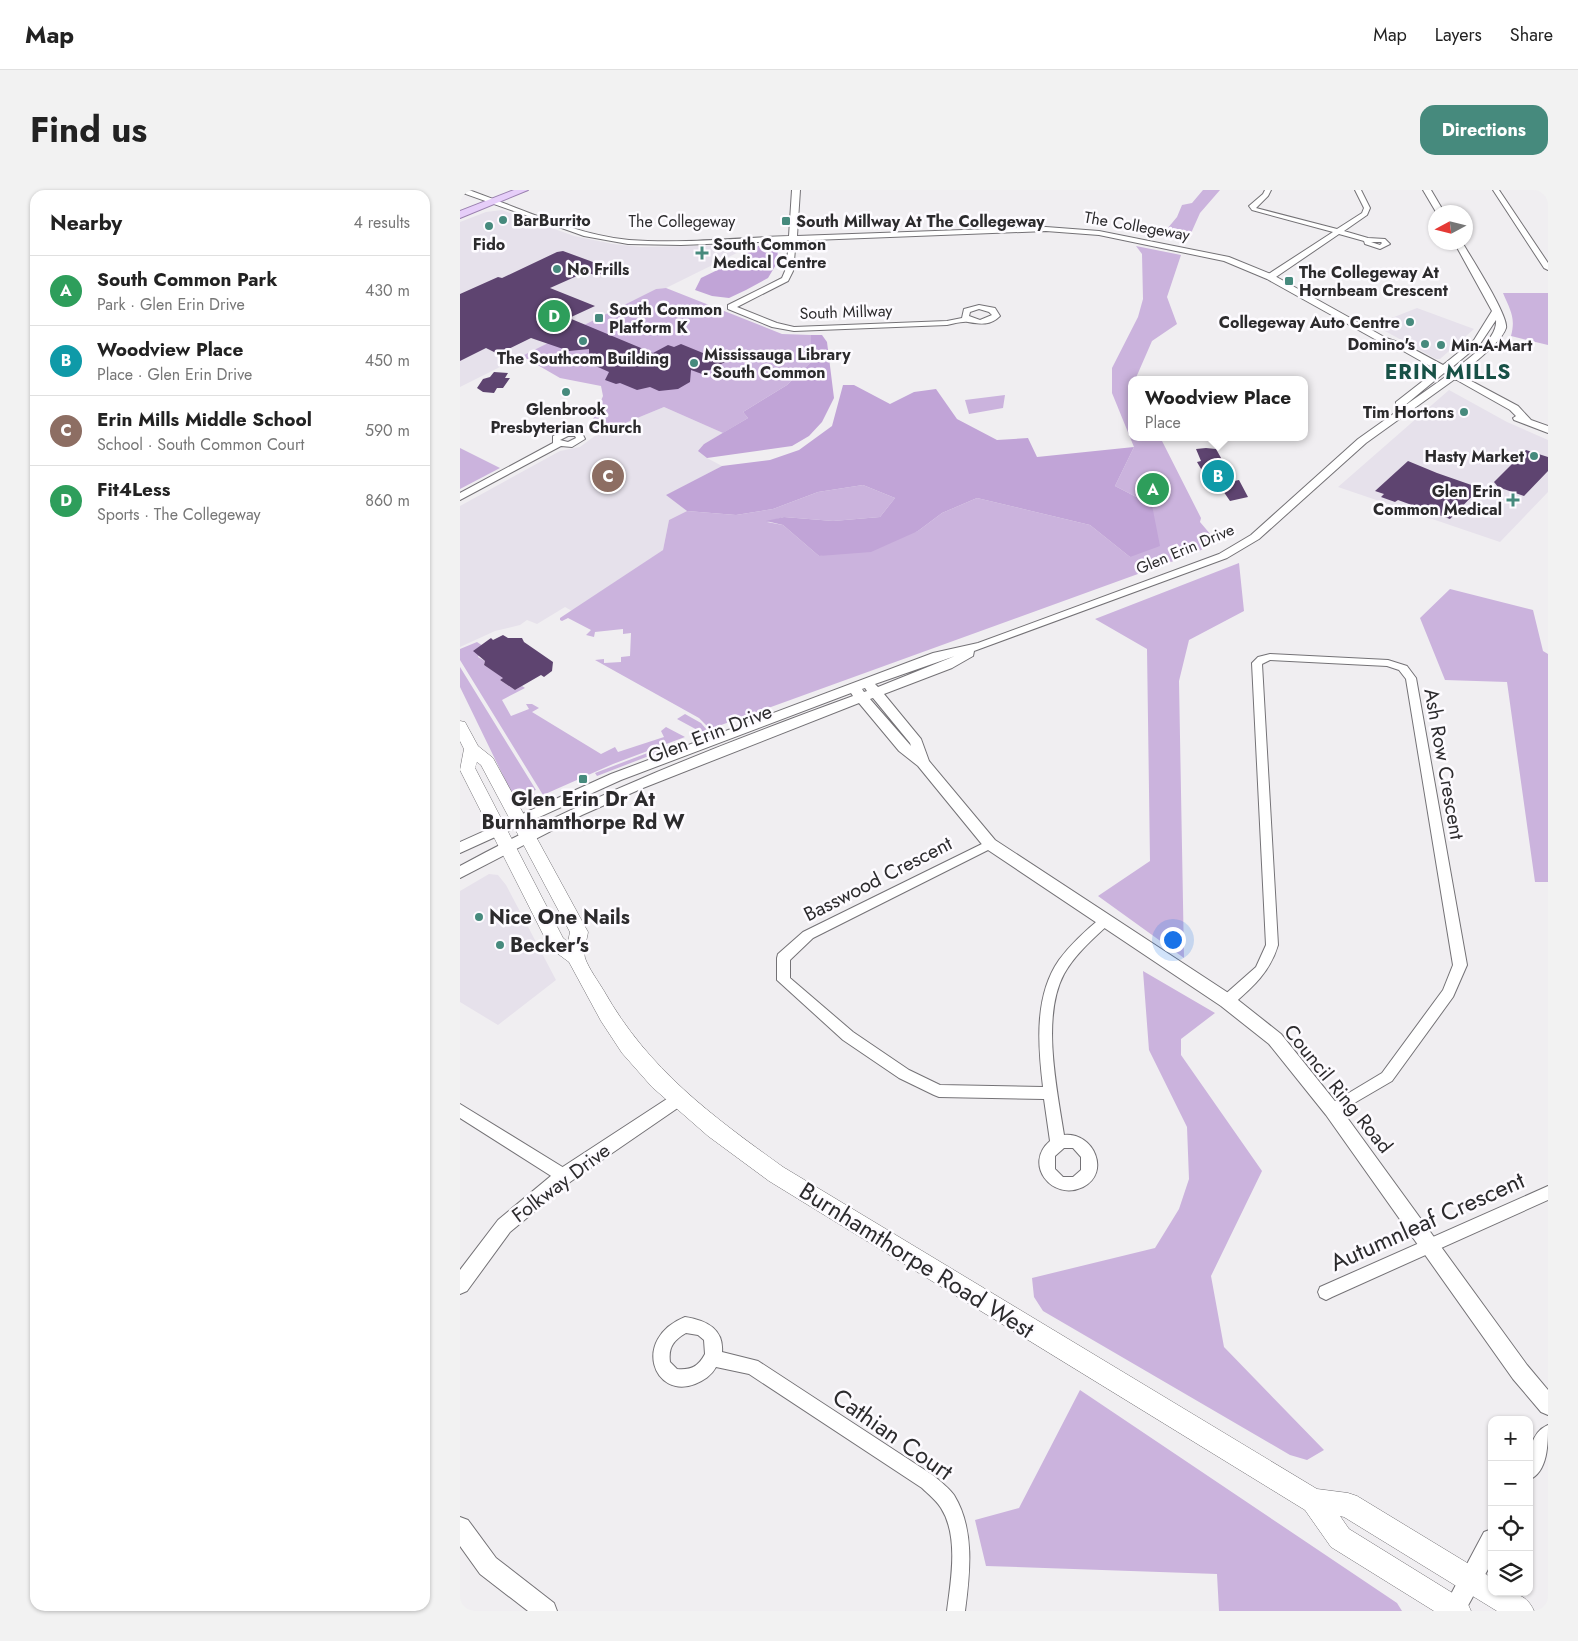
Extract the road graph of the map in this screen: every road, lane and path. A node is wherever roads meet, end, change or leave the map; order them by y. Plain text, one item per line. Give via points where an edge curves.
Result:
1 (462, 190) edge
2 (523, 190) edge
3 (796, 190) edge
4 (1268, 190) edge
5 (1358, 190) edge
6 (1427, 190) edge
7 (1496, 190) edge
8 (492, 195) edge
9 (1436, 205) edge
10 (460, 207) edge
11 (460, 215) edge
12 (1340, 231) junction
13 (793, 237) junction
14 (1368, 240) dead end
15 (1463, 250) edge
16 (1548, 268) edge
17 (1270, 277) junction
18 (1496, 312) junction
19 (967, 319) dead end
20 (1438, 371) junction
21 (1450, 378) junction
22 (1396, 416) junction
23 (1548, 430) edge
24 (558, 444) dead end
25 (460, 497) edge
26 (981, 646) junction
27 (866, 682) joint
28 (863, 693) junction
29 (460, 726) edge
30 (472, 749) junction
31 (518, 820) junction
32 (498, 830) junction
33 (526, 836) junction
34 (990, 844) junction
35 (507, 847) junction
36 (460, 848) edge
37 (460, 874) edge
38 (1106, 920) junction
39 (575, 957) junction
40 (1227, 1001) junction
41 (1050, 1093) junction
42 (678, 1098) junction
43 (460, 1110) edge
44 (1332, 1110) junction
45 (1058, 1144) dead end
46 (564, 1176) junction
47 (1548, 1193) edge
48 (1432, 1245) junction
49 (460, 1285) edge
50 (1326, 1292) dead end
51 (713, 1358) dead end
52 (1548, 1405) edge
53 (1548, 1435) edge
54 (1533, 1463) edge
55 (1314, 1501) junction
56 (460, 1528) edge
57 (1488, 1547) edge
58 (1470, 1579) junction
59 (1455, 1610) edge
60 (546, 1611) edge
61 (956, 1611) edge
62 (1521, 1611) edge

1 - 8 street, The Collegeway
2 - 8 main road
3 - 13 street, South Millway
4 - 12 street via 1252,206 1254,209
5 - 12 street via 1367,208 1365,214
6 - 9 street
7 - 16 street
8 - 10 main road
8 - 11 main road
8 - 13 street, The Collegeway via 584,234 628,242 658,244
12 - 14 street
12 - 17 street
13 - 17 street, The Collegeway via 1029,229 1082,231 1213,255
13 - 19 street, South Millway via 785,279 731,307 794,329
15 - 18 street, Glen Erin Drive
17 - 20 street, The Collegeway via 1386,342 1390,350
18 - 20 street, Glen Erin Drive via 1477,342
18 - 21 street, Glen Erin Drive via 1501,328 1488,346
20 - 21 street, The Collegeway
20 - 22 street, Glen Erin Drive via 1395,408
21 - 22 street, Glen Erin Drive
21 - 23 street, The Collegeway via 1505,413
22 - 26 street, Glen Erin Drive via 1255,537 1223,556
24 - 25 street
26 - 27 street, Glen Erin Drive via 937,656
26 - 28 street, Glen Erin Drive via 948,665
27 - 28 street, Council Ring Road
28 - 31 street, Glen Erin Drive via 633,770
28 - 33 street, Glen Erin Drive via 638,784
28 - 34 street, Council Ring Road via 904,748 923,763
29 - 30 main road
30 - 31 main road via 487,762
30 - 32 main road, Burnhamthorpe Road West via 467,768
31 - 32 street, Glen Erin Drive
31 - 33 main road
32 - 35 main road, Burnhamthorpe Road West
32 - 36 street, Glen Erin Drive
33 - 35 street, Glen Erin Drive
33 - 39 main road via 579,932
34 - 38 street, Council Ring Road
34 - 41 street, Basswood Crescent via 808,935 783,958 784,980 848,1036 904,1074 939,1091
35 - 37 street, Glen Erin Drive
35 - 39 main road, Burnhamthorpe Road West via 556,943
38 - 40 street, Council Ring Road
38 - 41 street via 1072,953 1053,984 1046,1029
39 - 42 main road, Burnhamthorpe Road West via 604,1010 630,1047
40 - 44 street, Council Ring Road via 1275,1039
40 - 44 street, Ash Row Crescent via 1261,972 1268,962 1272,945 1257,663 1270,657 1388,663 1400,667 1411,678 1460,965 1448,993 1388,1077
41 - 45 street
42 - 46 street, Folkway Drive
42 - 55 main road, Burnhamthorpe Road West via 715,1130 776,1174
43 - 46 street
44 - 48 street, Council Ring Road
46 - 49 street, Folkway Drive via 504,1226
47 - 48 street, Autumnleaf Crescent
48 - 50 street, Autumnleaf Crescent
48 - 52 street, Council Ring Road via 1520,1372
51 - 61 street, Cathian Court via 752,1367 928,1482 948,1502 960,1540
53 - 54 street
55 - 58 main road, Burnhamthorpe Road West via 1348,1505
55 - 59 main road, Burnhamthorpe Road West via 1340,1538
56 - 60 street via 488,1566
57 - 58 street
58 - 59 street
58 - 62 main road, Burnhamthorpe Road West

